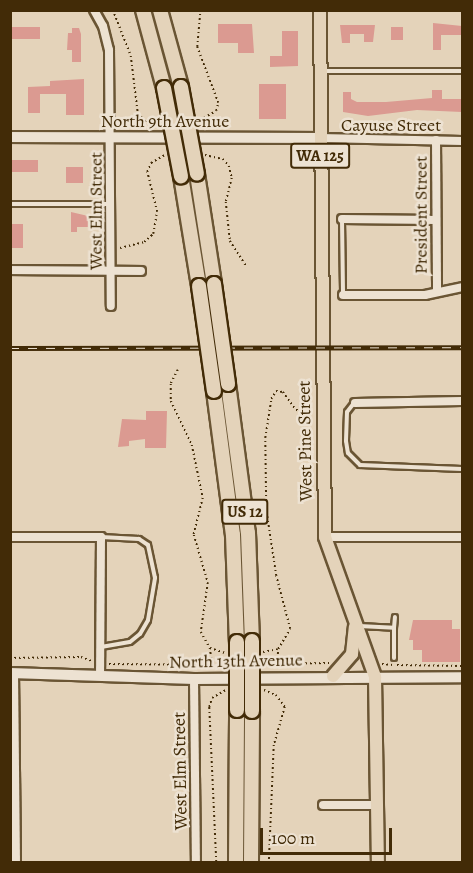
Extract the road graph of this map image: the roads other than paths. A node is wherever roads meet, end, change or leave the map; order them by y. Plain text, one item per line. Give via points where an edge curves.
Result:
1 (94, 10) edge
2 (133, 10) edge
3 (142, 10) edge
4 (162, 10) edge
5 (320, 10) edge
6 (155, 51) junction
7 (320, 70) junction
8 (462, 71) edge
9 (10, 137) edge
10 (110, 138) junction
11 (320, 138) junction
12 (436, 140) junction
13 (462, 141) edge
14 (10, 204) edge
15 (111, 204) junction
16 (342, 219) joint
17 (436, 220) junction
18 (10, 270) edge
19 (111, 271) junction
20 (141, 271) dead end
21 (462, 287) edge
22 (437, 290) junction
23 (343, 295) joint
24 (111, 306) dead end
25 (462, 402) edge
26 (355, 403) joint
27 (462, 469) edge
28 (10, 537) edge
29 (101, 537) junction
30 (325, 537) junction
31 (462, 537) edge
32 (395, 617) dead end
33 (357, 622) junction
34 (394, 628) junction
35 (100, 647) junction
36 (394, 658) dead end
37 (12, 673) edge
38 (100, 676) junction
39 (333, 676) junction
40 (375, 676) junction
41 (462, 677) edge
42 (194, 679) junction
43 (323, 805) dead end
44 (377, 806) junction
45 (16, 862) edge
46 (196, 862) edge
47 (236, 862) edge
48 (251, 862) edge
49 (378, 862) edge

1 - 10 street, West Elm Street via 104,26 109,50
2 - 6 highway
3 - 6 highway, US 12
4 - 48 highway, US 12, bridge via 197,174 248,533 252,641
5 - 7 main road, West Pine Street / WA 125
6 - 47 highway, US 12, bridge via 199,286 232,535 237,642
7 - 8 lane
7 - 11 main road, West Pine Street / WA 125
9 - 10 street, North 9th Avenue
10 - 11 street, North 9th Avenue
10 - 15 street, West Elm Street
11 - 12 street, Cayuse Street
11 - 30 main road, West Pine Street / WA 125
12 - 13 street, Cayuse Street
12 - 17 street, President Street
14 - 15 lane
15 - 19 street, West Elm Street
16 - 17 street
16 - 23 lane
17 - 22 street, President Street
18 - 19 street
19 - 20 street
19 - 24 street, West Elm Street
21 - 22 street
22 - 23 street via 425,295
25 - 26 street
26 - 27 lane via 347,411 346,441 348,453 360,465
28 - 29 street
29 - 35 street
29 - 35 lane via 139,539 148,545 155,578 147,620 140,634 130,642
30 - 31 street
30 - 33 main road, West Pine Street / WA 125
32 - 34 lane
33 - 34 lane
33 - 39 main road, WA 125 via 352,654
33 - 40 main road, West Pine Street / WA 125
34 - 36 lane
35 - 38 street
37 - 38 street, North 13th Avenue
37 - 45 street
38 - 42 street, North 13th Avenue
39 - 40 street, North 13th Avenue
39 - 42 street, North 13th Avenue
40 - 41 street, North 13th Avenue
40 - 44 main road, West Pine Street
42 - 46 street, West Elm Street
43 - 44 street
44 - 49 main road, West Pine Street

